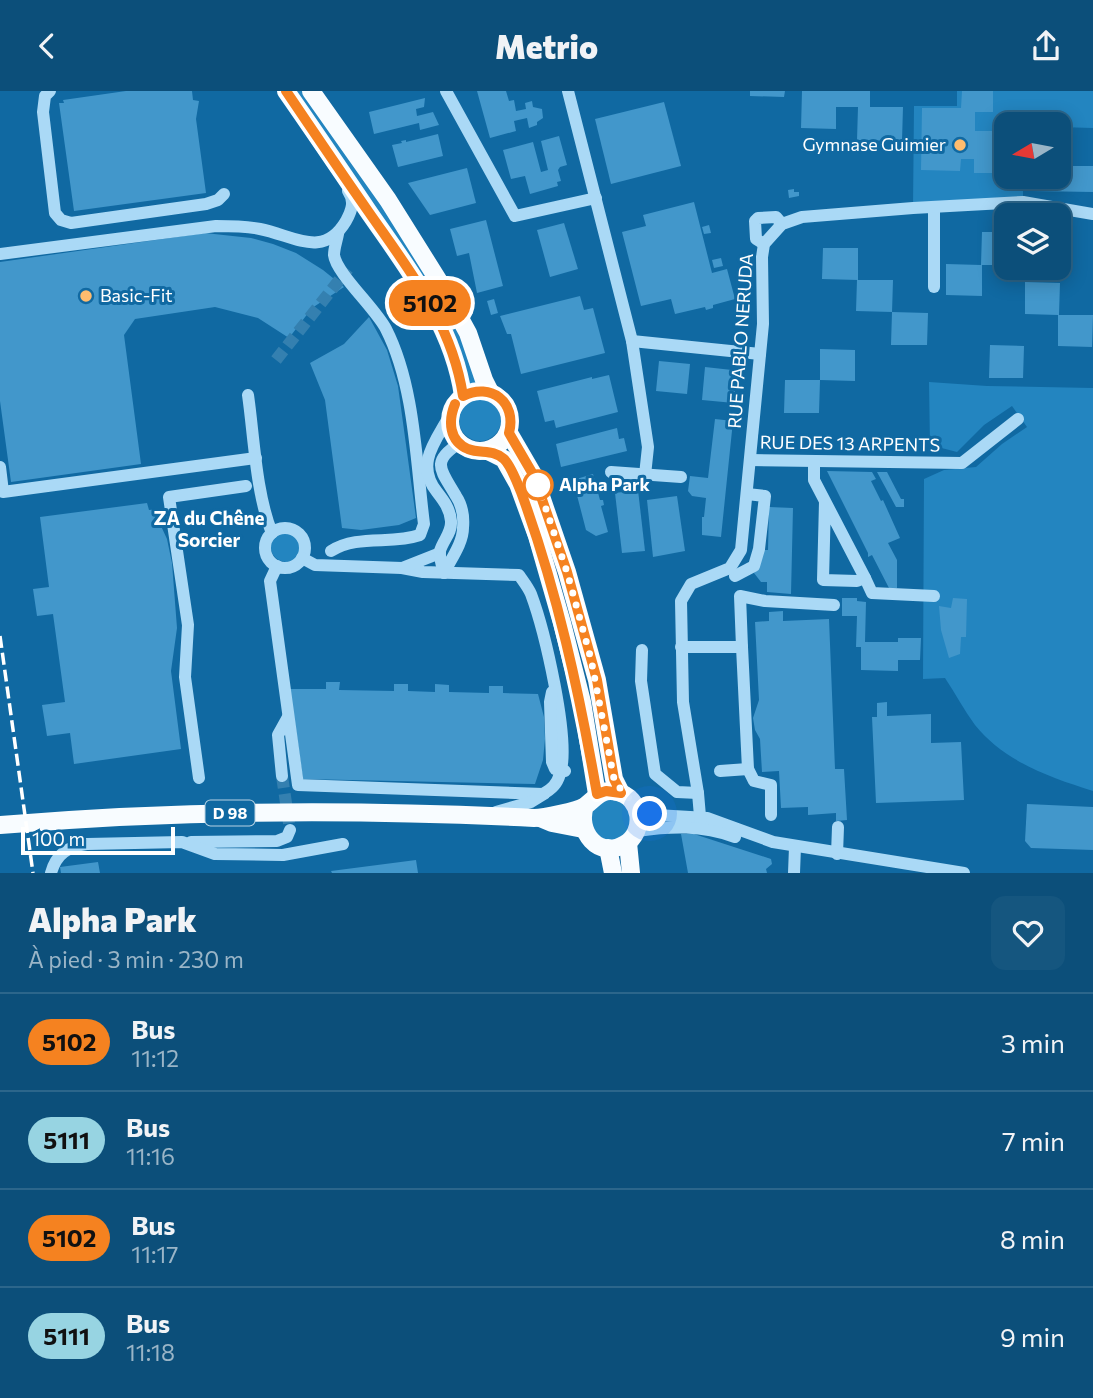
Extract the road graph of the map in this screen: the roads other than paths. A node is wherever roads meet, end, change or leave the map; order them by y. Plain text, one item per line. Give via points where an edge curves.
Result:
1 (50, 91) edge
2 (286, 91) edge
3 (311, 91) edge
4 (446, 91) edge
5 (568, 91) edge
6 (224, 194) dead end
7 (596, 198) junction
8 (934, 208) junction
9 (360, 212) junction
10 (1093, 214) edge
11 (782, 224) junction
12 (338, 234) junction
13 (764, 244) junction
14 (0, 254) edge
15 (934, 287) dead end
16 (632, 341) junction
17 (760, 354) junction
18 (490, 392) junction
19 (248, 395) dead end
20 (463, 396) junction
21 (451, 413) junction
22 (1018, 419) dead end
23 (509, 433) junction
24 (460, 443) junction
25 (488, 450) junction
26 (256, 458) junction
27 (750, 460) junction
28 (814, 460) junction
29 (0, 467) edge
30 (611, 472) dead end
31 (645, 475) junction
32 (681, 477) dead end
33 (246, 486) dead end
34 (747, 494) junction
35 (825, 502) junction
36 (272, 533) junction
37 (331, 551) dead end
38 (440, 553) junction
39 (302, 558) junction
40 (277, 566) junction
41 (402, 568) junction
42 (444, 573) junction
43 (735, 576) dead end
44 (865, 578) junction
45 (934, 596) dead end
46 (834, 605) dead end
47 (681, 647) junction
48 (742, 647) junction
49 (642, 650) dead end
50 (553, 687) dead end
51 (289, 716) junction
52 (748, 769) junction
53 (720, 771) dead end
54 (561, 772) junction
55 (282, 776) tunnel mouth
56 (199, 778) dead end
57 (554, 788) junction
58 (621, 793) junction
59 (699, 797) junction
60 (591, 800) junction
61 (771, 814) dead end
62 (486, 815) junction
63 (674, 816) junction
64 (540, 818) junction
65 (703, 821) junction
66 (0, 825) edge
67 (838, 827) dead end
68 (290, 829) dead end
69 (583, 829) junction
70 (634, 829) junction
71 (181, 842) junction
72 (773, 842) junction
73 (344, 844) dead end
74 (796, 847) junction
75 (608, 848) junction
76 (837, 854) junction
77 (51, 873) edge
78 (613, 873) edge
79 (631, 873) edge
80 (794, 873) edge
81 (964, 873) edge

1 - 6 street via 43,112 55,213 61,220 71,223 206,204
2 - 9 main road
3 - 18 main road via 446,291
4 - 7 street via 514,216
5 - 7 street
7 - 16 street
8 - 10 street via 1023,202
8 - 11 street via 802,217
8 - 15 street
9 - 12 street
9 - 20 main road via 405,262 450,342
11 - 13 street, RUE PABLO NERUDA
11 - 13 street via 776,216 755,221 756,239
12 - 14 street via 319,242 300,242 262,229 216,226
12 - 37 street via 336,262 386,328 403,370 424,524 420,534 410,538 342,544
13 - 17 street, RUE PABLO NERUDA
16 - 17 street
16 - 31 street via 648,447
17 - 27 street, RUE PABLO NERUDA
18 - 20 main road via 478,390
18 - 23 main road via 507,407
19 - 26 street
20 - 21 main road
21 - 24 main road via 451,429
21 - 38 street via 427,455 431,484 444,502 451,524
22 - 28 street, RUE DES 13 ARPENTS via 962,463
23 - 25 main road
23 - 58 main road via 534,476 567,572 597,680 614,779
24 - 25 main road via 468,449
24 - 42 street via 442,457 440,467 463,514 460,542
25 - 60 main road via 504,459 537,536 582,702
26 - 29 street via 3,492
26 - 36 street
27 - 28 street, RUE DES 13 ARPENTS
27 - 34 street, RUE PABLO NERUDA
28 - 35 street via 814,479
30 - 31 street
31 - 32 street
33 - 56 street via 169,498 188,625 186,677
34 - 43 street via 765,496 759,549 754,566
34 - 47 street, RUE PABLO NERUDA via 741,550 730,568 691,584 681,601
35 - 44 street
35 - 44 street via 823,580
36 - 39 street via 284,528 300,535 305,547
36 - 40 street via 265,551
38 - 41 street
38 - 42 street
39 - 40 street via 288,568
39 - 41 street via 315,565
40 - 51 street via 270,582
41 - 42 street
42 - 54 street via 519,575 530,592 558,704
44 - 45 street via 872,593
46 - 48 street via 740,596
47 - 48 street
47 - 59 street via 688,737
48 - 52 street
49 - 59 street via 641,681 655,774 677,792
50 - 54 street via 552,762
51 - 55 street via 278,736
51 - 57 street via 298,785 543,794
52 - 53 street
52 - 61 street via 754,781 771,785
54 - 57 street
57 - 62 street via 531,802
58 - 60 main road via 606,791
58 - 70 main road via 630,799
59 - 63 street via 690,810
59 - 65 street via 707,809
60 - 64 main road, D 98
60 - 69 main road via 582,813
62 - 64 main road, D 98
62 - 66 main road, D 98 via 217,813
63 - 65 street
63 - 70 street
64 - 69 main road, D 98
65 - 70 street
65 - 72 street
65 - 72 street via 746,841
67 - 76 street
68 - 71 street via 287,837 277,841
69 - 75 main road via 593,842
70 - 75 main road
70 - 79 main road
71 - 73 street via 215,854 270,855
71 - 77 street via 76,845 58,856
72 - 74 street
74 - 76 street
74 - 80 street
75 - 78 main road
76 - 81 street

